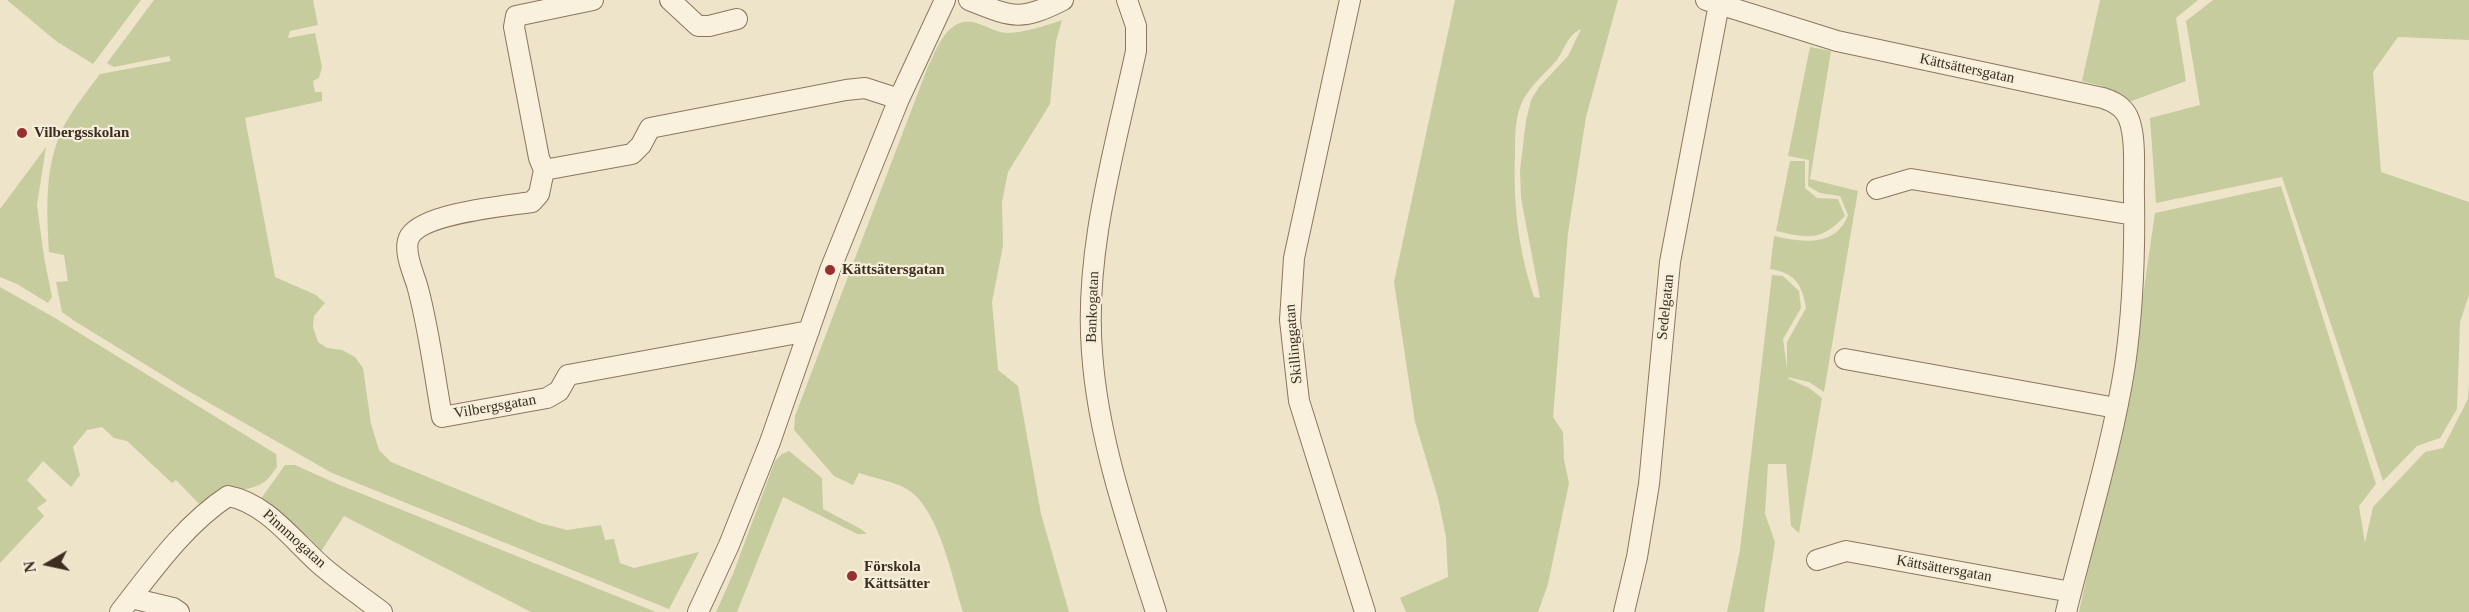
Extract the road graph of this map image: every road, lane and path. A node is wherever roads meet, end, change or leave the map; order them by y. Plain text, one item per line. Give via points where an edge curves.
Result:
1 (592, 0) edge
2 (670, 0) edge
3 (945, 0) edge
4 (969, 0) edge
5 (1063, 0) edge
6 (1127, 0) edge
7 (1350, 0) edge
8 (1713, 2) edge
9 (737, 19) dead end
10 (899, 99) junction
11 (544, 170) junction
12 (1877, 189) dead end
13 (2134, 215) junction
14 (809, 331) junction
15 (1845, 359) dead end
16 (2116, 408) junction
17 (1817, 560) dead end
18 (2071, 592) junction
19 (126, 605) edge
20 (179, 612) edge
21 (382, 612) edge
22 (698, 612) edge
23 (1156, 612) edge
24 (1365, 612) edge
25 (1624, 612) edge
26 (2066, 612) edge

1 - 11 street via 516,16 514,27
2 - 9 street via 698,26
3 - 10 street
4 - 5 street via 1000,13 1024,15
6 - 23 street, Bankogatan via 1136,26 1136,51 1097,241 1092,352 1110,459
7 - 24 street, Skillinggatan via 1294,258 1290,320 1299,401
8 - 13 street, Kättsättersgatan via 1838,41 2117,104 2127,114 2132,134
8 - 25 street, Sedelgatan via 1670,262 1649,484
10 - 11 street via 865,88 846,90 650,128 632,154
10 - 14 street
11 - 14 street, Vilbergsgatan via 539,194 532,202 436,219 410,236 407,246 442,417 547,398 559,391 568,375
12 - 13 street via 1911,179
13 - 16 street, Kättsättersgatan via 2133,296
14 - 22 street via 770,442
15 - 16 street
16 - 18 street, Kättsättersgatan
17 - 18 street, Kättsättersgatan via 1846,551
18 - 26 street, Kättsättersgatan
19 - 20 street, Pinnmogatan via 173,608
19 - 21 street, Pinnmogatan via 161,559 228,496 256,505 323,567

